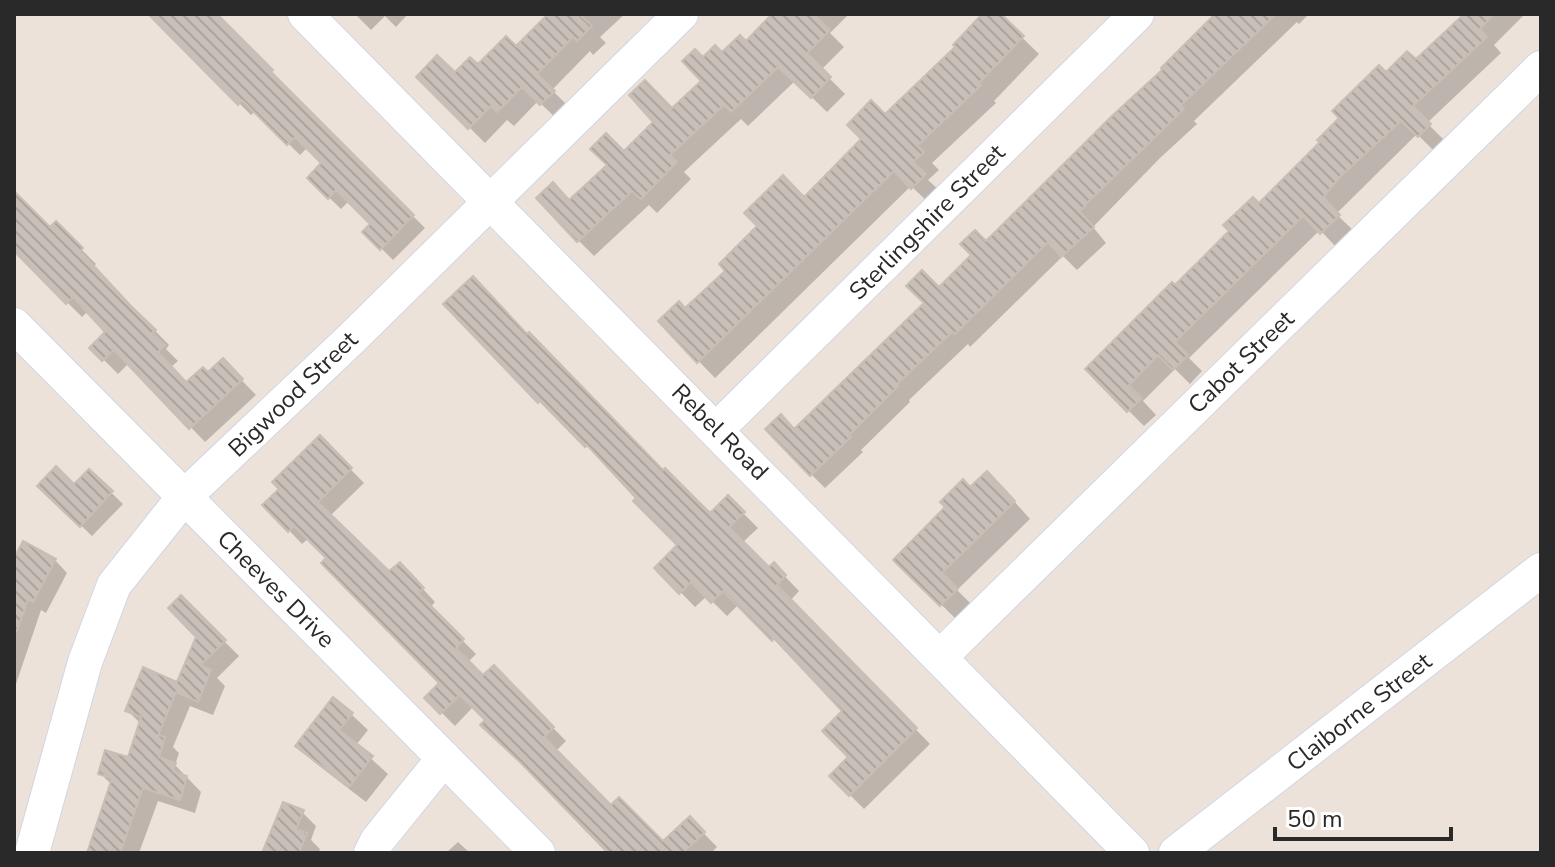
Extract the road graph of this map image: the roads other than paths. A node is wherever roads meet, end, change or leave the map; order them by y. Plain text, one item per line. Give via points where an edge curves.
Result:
1 (305, 14) edge
2 (681, 14) edge
3 (1137, 14) edge
4 (1541, 68) edge
5 (490, 202) junction
6 (14, 325) edge
7 (717, 429) junction
8 (184, 497) junction
9 (1541, 570) edge
10 (941, 656) junction
11 (444, 758) junction
12 (32, 853) edge
13 (371, 853) edge
14 (538, 853) edge
15 (1132, 853) edge
16 (1176, 853) edge

1 - 5 street, Rebel Road
2 - 5 street, Bigwood Street
3 - 7 street, Sterlingshire Street
4 - 10 street, Cabot Street
5 - 7 street, Rebel Road
5 - 8 street, Bigwood Street
6 - 8 street, Cheeves Drive
7 - 10 street, Rebel Road
8 - 11 street, Cheeves Drive
8 - 12 street, Bigwood Street via 114,585 85,662
9 - 16 street, Claiborne Street
10 - 15 street, Rebel Road
11 - 13 street
11 - 14 street, Cheeves Drive

